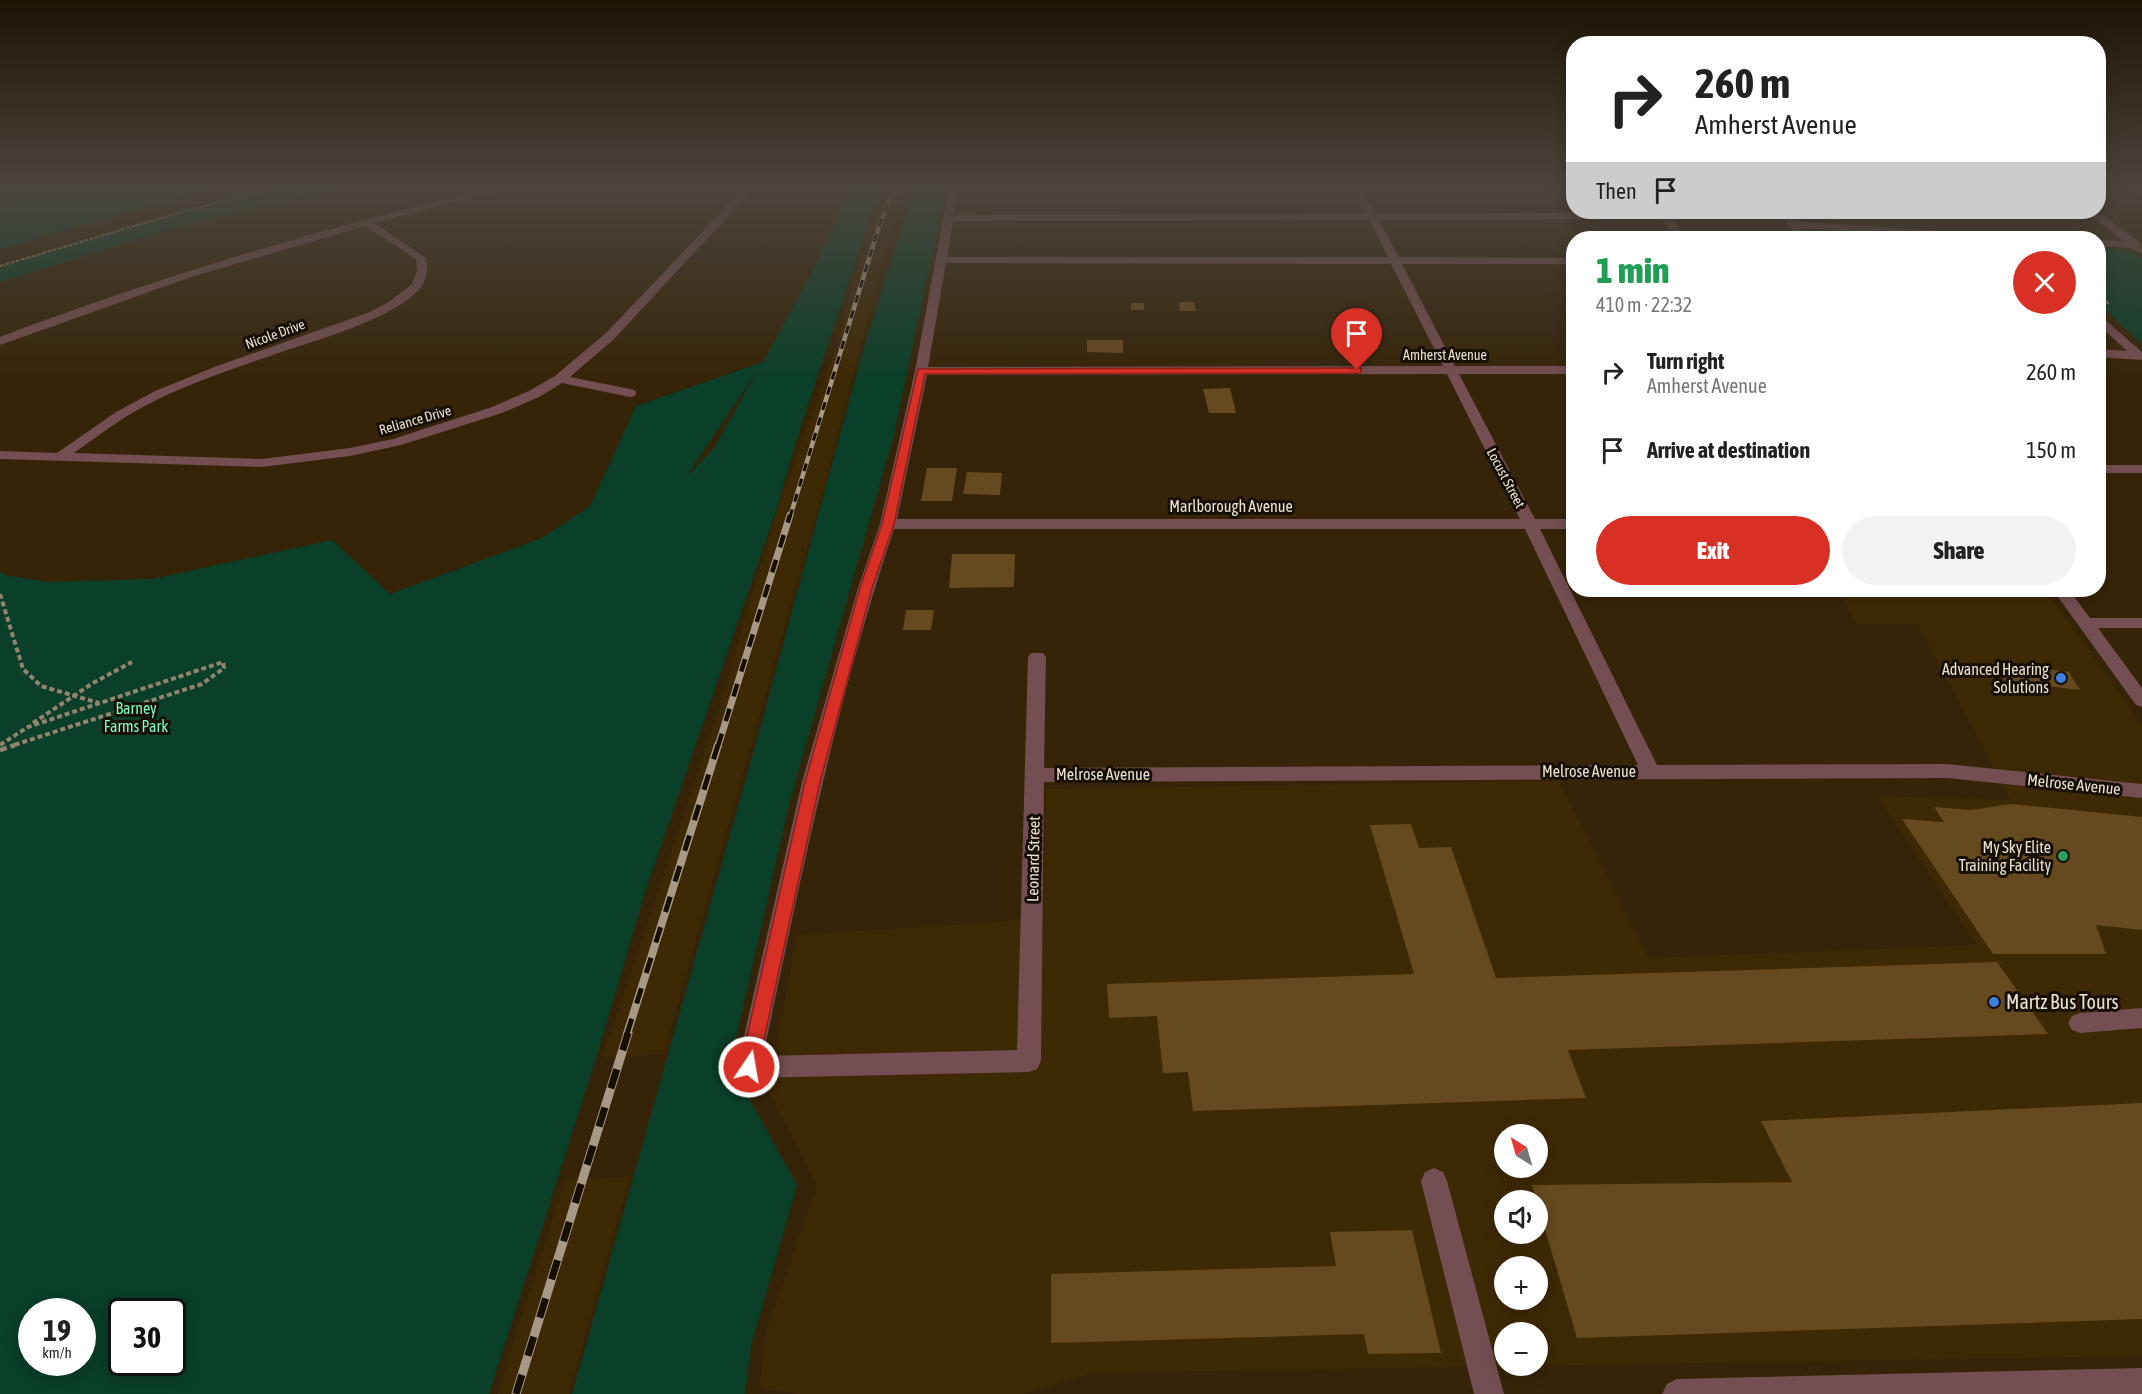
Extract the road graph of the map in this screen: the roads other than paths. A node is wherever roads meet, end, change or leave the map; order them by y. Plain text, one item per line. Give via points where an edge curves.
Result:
1 (265, 252) edge
2 (412, 252) edge
3 (689, 252) edge
4 (942, 252) edge
5 (1390, 252) edge
6 (940, 260) junction
7 (1395, 261) junction
8 (1566, 261) edge
9 (2106, 323) edge
10 (0, 341) edge
11 (2106, 354) edge
12 (2141, 356) edge
13 (1449, 370) junction
14 (1566, 370) edge
15 (921, 371) junction
16 (560, 379) junction
17 (630, 393) dead end
18 (0, 455) edge
19 (60, 457) junction
20 (2106, 469) edge
21 (2142, 469) edge
22 (888, 524) junction
23 (1530, 524) junction
24 (1566, 524) edge
25 (2066, 597) edge
26 (2086, 623) junction
27 (2142, 623) edge
28 (1037, 657) dead end
29 (2142, 701) edge
30 (1650, 771) junction
31 (1034, 775) junction
32 (2142, 791) edge
33 (2142, 1018) edge
34 (2080, 1023) dead end
35 (1434, 1181) dead end
36 (2142, 1383) edge
37 (1489, 1394) edge
38 (1677, 1394) edge

1 - 10 street via 52,320
2 - 19 street, Nicole Drive via 421,258 422,278 400,301 161,393 123,411
3 - 16 street, Reliance Drive via 610,336
4 - 6 street
5 - 7 street, Locust Street
6 - 7 street
6 - 15 street
7 - 8 street
7 - 13 street, Locust Street
9 - 12 street
11 - 12 street
13 - 14 street, Amherst Avenue
13 - 15 street, Amherst Avenue
13 - 23 street, Locust Street
15 - 22 street
16 - 17 street
16 - 19 street, Reliance Drive via 534,394 456,424 350,452 262,463
18 - 19 street, Reliance Drive
20 - 21 street
22 - 23 street, Marlborough Avenue
22 - 31 street, Leonard Street via 866,588 812,782 749,1067 1029,1061
23 - 24 street, Marlborough Avenue
23 - 30 street, Locust Street
25 - 26 street
26 - 27 street
26 - 29 street
28 - 31 street, Leonard Street
30 - 31 street, Melrose Avenue
30 - 32 street, Melrose Avenue via 1947,771
33 - 34 street
35 - 37 street
36 - 38 street

